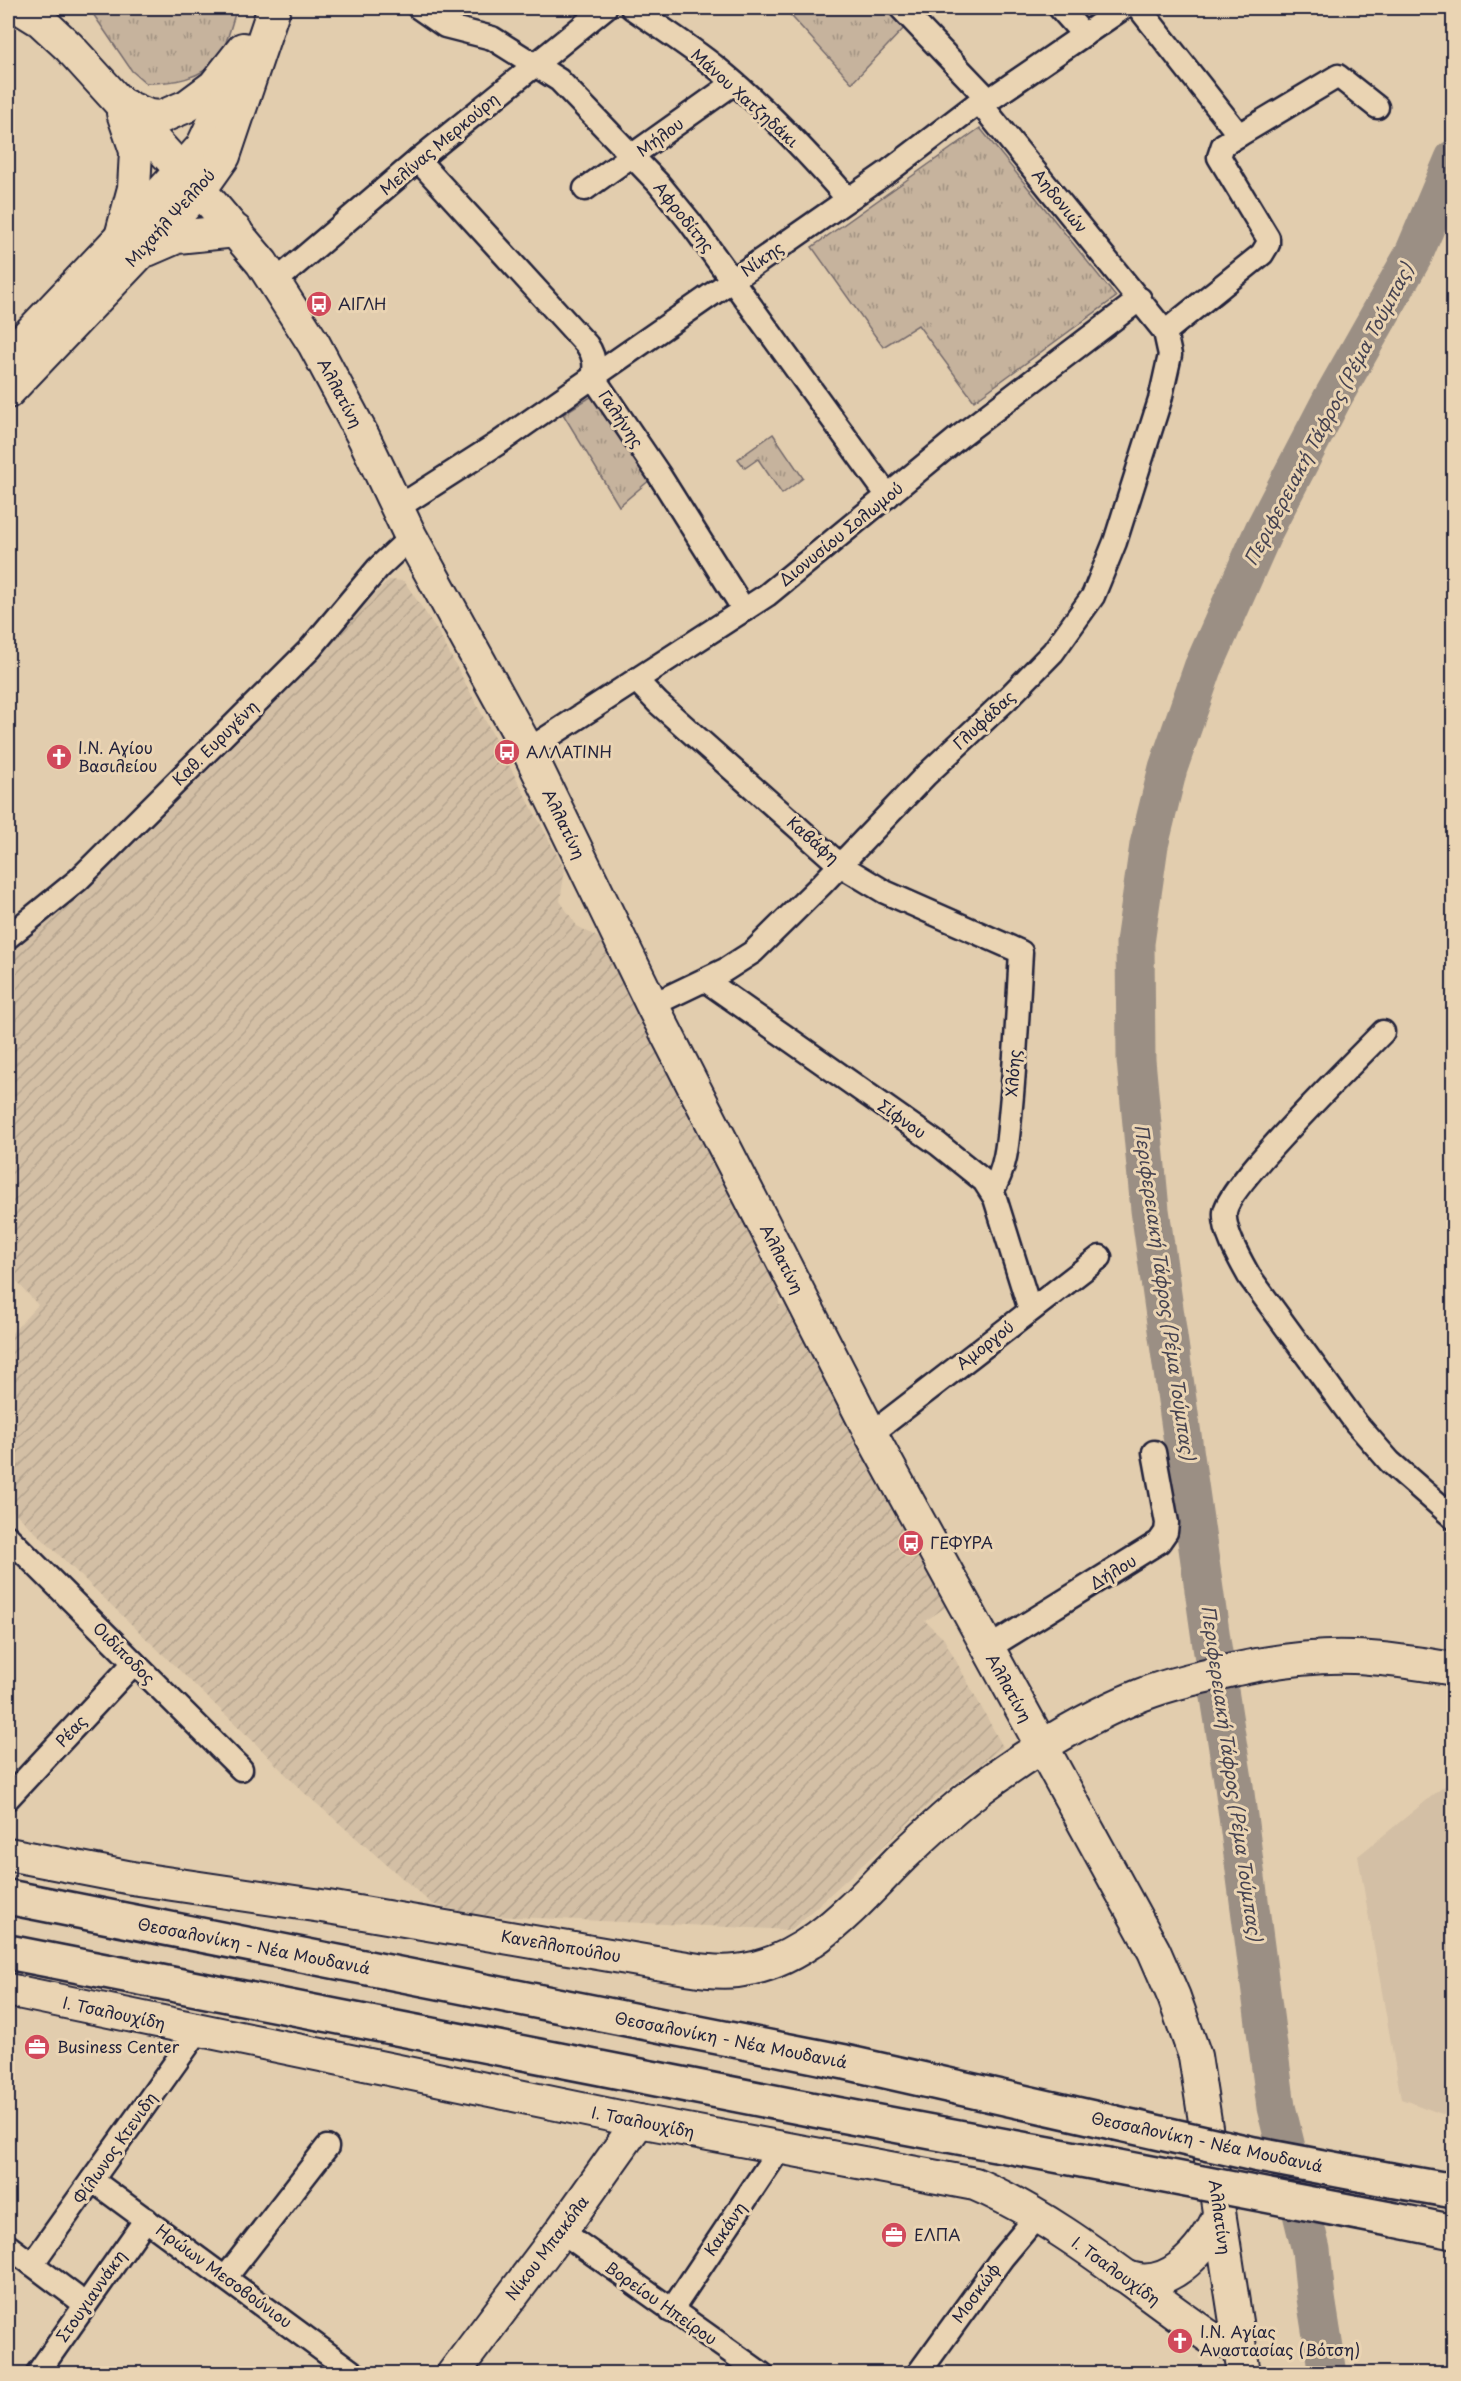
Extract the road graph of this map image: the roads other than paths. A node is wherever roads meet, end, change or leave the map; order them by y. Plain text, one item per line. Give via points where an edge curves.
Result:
1 (20, 8) edge
2 (257, 8) edge
3 (274, 8) edge
4 (419, 8) edge
5 (605, 8) edge
6 (632, 8) edge
7 (901, 8) edge
8 (1060, 8) edge
9 (1123, 8) edge
10 (1139, 8) edge
11 (1084, 36) junction
12 (243, 49) junction
13 (536, 64) junction
14 (734, 83) junction
15 (984, 101) junction
16 (119, 103) junction
17 (1377, 107) dead end
18 (232, 128) junction
19 (1239, 135) junction
20 (633, 156) junction
21 (418, 160) junction
22 (191, 180) junction
23 (585, 189) dead end
24 (848, 199) junction
25 (234, 229) junction
26 (130, 245) junction
27 (732, 279) junction
28 (276, 282) junction
29 (1140, 299) junction
30 (1165, 333) junction
31 (8, 356) edge
32 (593, 377) junction
33 (8, 392) edge
34 (888, 496) junction
35 (397, 508) junction
36 (411, 537) junction
37 (744, 610) junction
38 (637, 681) junction
39 (528, 750) junction
40 (840, 865) junction
41 (8, 937) edge
42 (1021, 952) joint
43 (705, 980) junction
44 (652, 1005) junction
45 (1383, 1032) dead end
46 (992, 1191) junction
47 (1100, 1257) dead end
48 (1030, 1310) junction
49 (872, 1434) junction
50 (1154, 1452) dead end
51 (1454, 1518) edge
52 (8, 1538) edge
53 (987, 1648) junction
54 (134, 1663) junction
55 (1454, 1670) edge
56 (1041, 1746) junction
57 (241, 1769) dead end
58 (8, 1798) edge
59 (8, 1854) edge
60 (8, 1897) edge
61 (8, 1952) edge
62 (8, 1990) edge
63 (198, 2031) junction
64 (639, 2121) junction
65 (327, 2147) dead end
66 (780, 2148) junction
67 (92, 2180) junction
68 (1454, 2191) edge
69 (1038, 2215) junction
70 (1220, 2215) junction
71 (146, 2219) junction
72 (561, 2231) junction
73 (1454, 2232) edge
74 (8, 2246) edge
75 (32, 2264) junction
76 (1120, 2273) junction
77 (226, 2277) junction
78 (85, 2304) junction
79 (671, 2311) junction
80 (1239, 2340) junction
81 (38, 2373) edge
82 (355, 2373) edge
83 (453, 2373) edge
84 (762, 2373) edge
85 (918, 2373) edge
86 (1244, 2373) edge

1 - 16 main road, Αλλατίνη via 69,47
2 - 12 main road, Μιχαήλ Ψελλού
3 - 18 main road, Μιχαήλ Ψελλού
4 - 13 street, Αφροδίτης via 445,26 492,38
5 - 13 street, Μελίνας Μερκούρη
6 - 14 street, Μάνου Χατζηδάκι
7 - 15 street, Αηδονιών
8 - 11 street
9 - 11 street, Νίκης
10 - 19 street
11 - 15 street, Νίκης
12 - 16 main road via 214,86 188,106 161,117
12 - 22 main road, Μιχαήλ Ψελλού
13 - 20 street, Αφροδίτης via 559,80
13 - 21 street, Μελίνας Μερκούρη
14 - 20 street, Μήλου
14 - 24 street, Μάνου Χατζηδάκι via 789,134
15 - 24 street, Νίκης
15 - 29 street, Αηδονιών
16 - 22 main road, Αλλατίνη
16 - 26 main road via 136,151
17 - 19 street via 1338,76
18 - 22 main road, Μιχαήλ Ψελλού via 224,156
18 - 25 main road via 227,190
19 - 30 street via 1223,145 1220,158 1266,233 1268,244 1262,254
20 - 23 street, Μήλου
20 - 27 street, Αφροδίτης via 690,222
21 - 28 street, Μελίνας Μερκούρη
21 - 32 street, Γαλήνης via 586,345 594,360
22 - 25 main road, Αλλατίνη
22 - 26 main road, Μιχαήλ Ψελλού
24 - 27 street, Νίκης
25 - 26 main road
25 - 28 main road, Αλλατίνη
26 - 31 main road, Μιχαήλ Ψελλού
26 - 33 main road, Μιχαήλ Ψελλού
27 - 32 street, Νίκης
27 - 34 street, Αφροδίτης
28 - 35 main road, Αλλατίνη via 314,344
29 - 30 street, Αηδονιών
29 - 34 street, Διονυσίου Σολωμού via 1022,387
30 - 40 street, Γλυφάδας via 1170,355 1160,400 1115,542 1093,596 1043,664 926,775
32 - 35 street, Νίκης
32 - 37 street, Γαλήνης
34 - 37 street, Διονυσίου Σολωμού
35 - 36 main road, Αλλατίνη
36 - 39 main road, Αλλατίνη
36 - 41 street, Καθ. Ευρυγένη via 382,564 310,649 120,838 63,893
37 - 38 street, Διονυσίου Σολωμού
38 - 39 street, Διονυσίου Σολωμού
38 - 40 street, Καβάφη
39 - 44 main road, Αλλατίνη
40 - 42 street, Καβάφη via 885,892
40 - 43 street, Γλυφάδας via 753,951
42 - 46 street, Χλόης via 1007,1145 1001,1174
43 - 44 street, Γλυφάδας
43 - 46 street, Σίφνου via 938,1144
44 - 49 main road, Αλλατίνη
45 - 51 street via 1254,1168 1225,1211 1226,1225 1249,1276 1356,1423 1390,1462
46 - 48 street, Σίφνου
47 - 48 street, Αμοργού
48 - 49 street, Αμοργού
49 - 53 main road, Αλλατίνη
50 - 53 street, Δήλου via 1167,1522 1160,1542
52 - 54 street, Οιδίποδος
53 - 56 main road, Αλλατίνη
54 - 57 street, Οιδίποδος
54 - 58 street, Ρέας
55 - 56 main road, Κανελλοπούλου via 1353,1657 1269,1663 1189,1680 1119,1704
56 - 59 main road, Κανελλοπούλου via 946,1815 856,1904 810,1943 769,1964 737,1971 678,1966 328,1906 132,1878
56 - 70 main road, Αλλατίνη via 1154,1951 1174,1997 1195,2056
60 - 68 highway, Θεσσαλονίκη - Νέα Μουδανιά, bridge via 845,2062 1254,2154
61 - 73 highway, bridge
62 - 63 main road, Ι. Τσαλουχίδη
63 - 64 main road, Ι. Τσαλουχίδη
63 - 67 street, Φίλωνος Κτενιδη
64 - 66 main road, Ι. Τσαλουχίδη
64 - 72 main road, Νίκου Μπακόλα
65 - 77 street
66 - 69 main road, Ι. Τσαλουχίδη via 975,2184
66 - 79 street, Κακάνη
67 - 71 street, Ηρώων Μεσοβούνιου
67 - 75 street, Φίλωνος Κτενιδη
69 - 76 main road, Ι. Τσαλουχίδη
69 - 85 street, Μοσκώφ
70 - 76 main road via 1196,2254 1172,2272 1145,2281 1133,2281
70 - 80 main road, Αλλατίνη
71 - 77 street, Ηρώων Μεσοβούνιου
71 - 78 street, Στουγιαννάκη
72 - 79 street, Βορείου Ηπείρου
72 - 83 main road, Νίκου Μπακόλα
74 - 75 street
75 - 78 street
76 - 80 main road, Ι. Τσαλουχίδη via 1211,2338
77 - 82 street, Ηρώων Μεσοβούνιου
78 - 81 street, Στουγιαννάκη
79 - 84 street, Βορείου Ηπείρου
80 - 86 main road, Αλλατίνη

